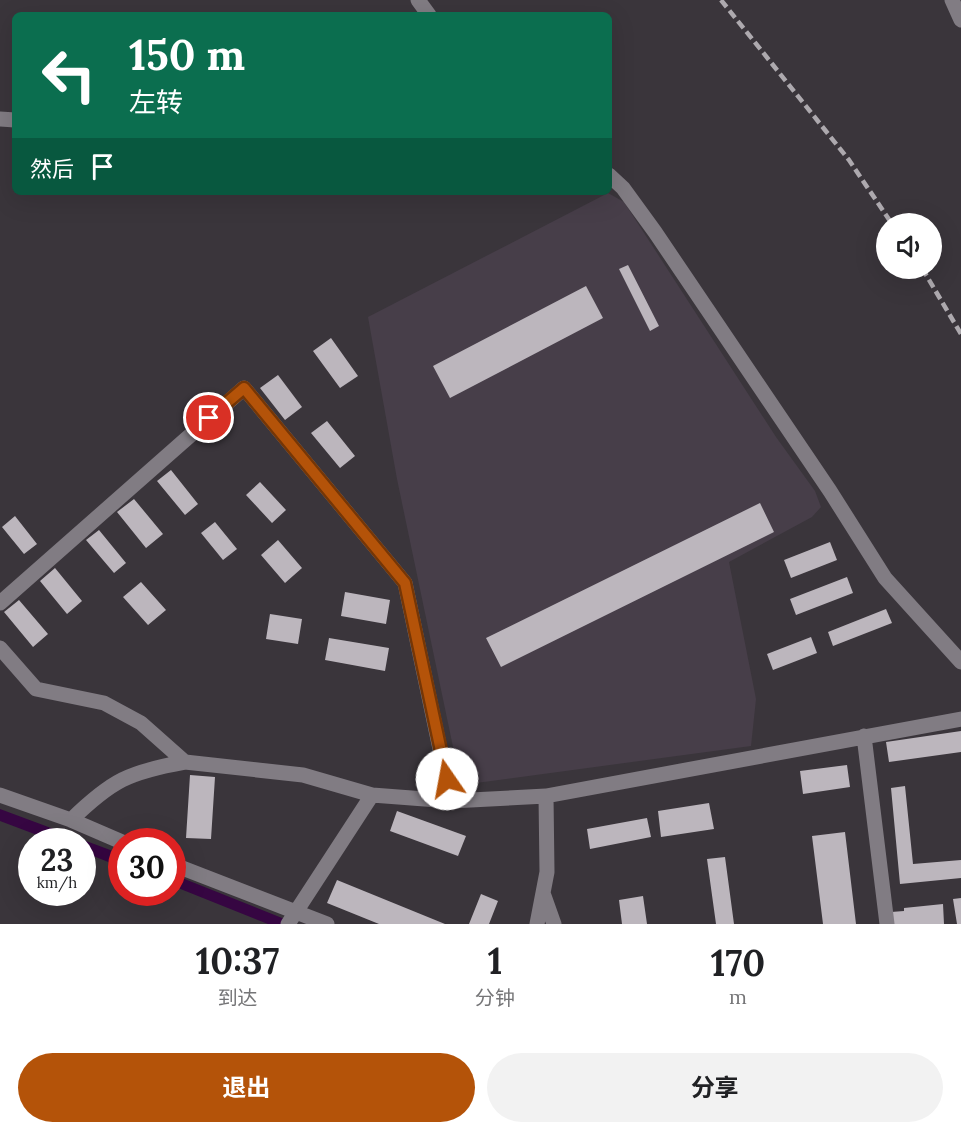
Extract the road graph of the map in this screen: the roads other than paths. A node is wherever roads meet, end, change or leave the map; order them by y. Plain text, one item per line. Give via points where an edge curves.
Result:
1 (952, 0) edge
2 (961, 20) edge
3 (612, 178) edge
4 (0, 603) edge
5 (0, 648) edge
6 (961, 662) edge
7 (961, 719) edge
8 (864, 736) junction
9 (185, 762) junction
10 (0, 795) edge
11 (372, 795) junction
12 (546, 796) junction
13 (451, 801) junction
14 (71, 820) junction
15 (108, 836) edge
16 (186, 870) edge
17 (543, 891) junction
18 (291, 919) edge
19 (327, 924) edge
20 (537, 924) edge
21 (554, 924) edge
22 (887, 924) edge

1 - 2 street
3 - 6 street via 655,232 885,578
4 - 13 street via 244,388 405,583
5 - 9 street via 36,689 104,703 141,723
7 - 8 street
8 - 12 street
8 - 22 street
9 - 11 street via 303,775
9 - 14 street via 124,777
10 - 14 street
11 - 13 street
11 - 18 street
12 - 13 street
12 - 17 street via 547,872
14 - 15 street
16 - 18 street
17 - 20 street
17 - 21 street
18 - 19 street

